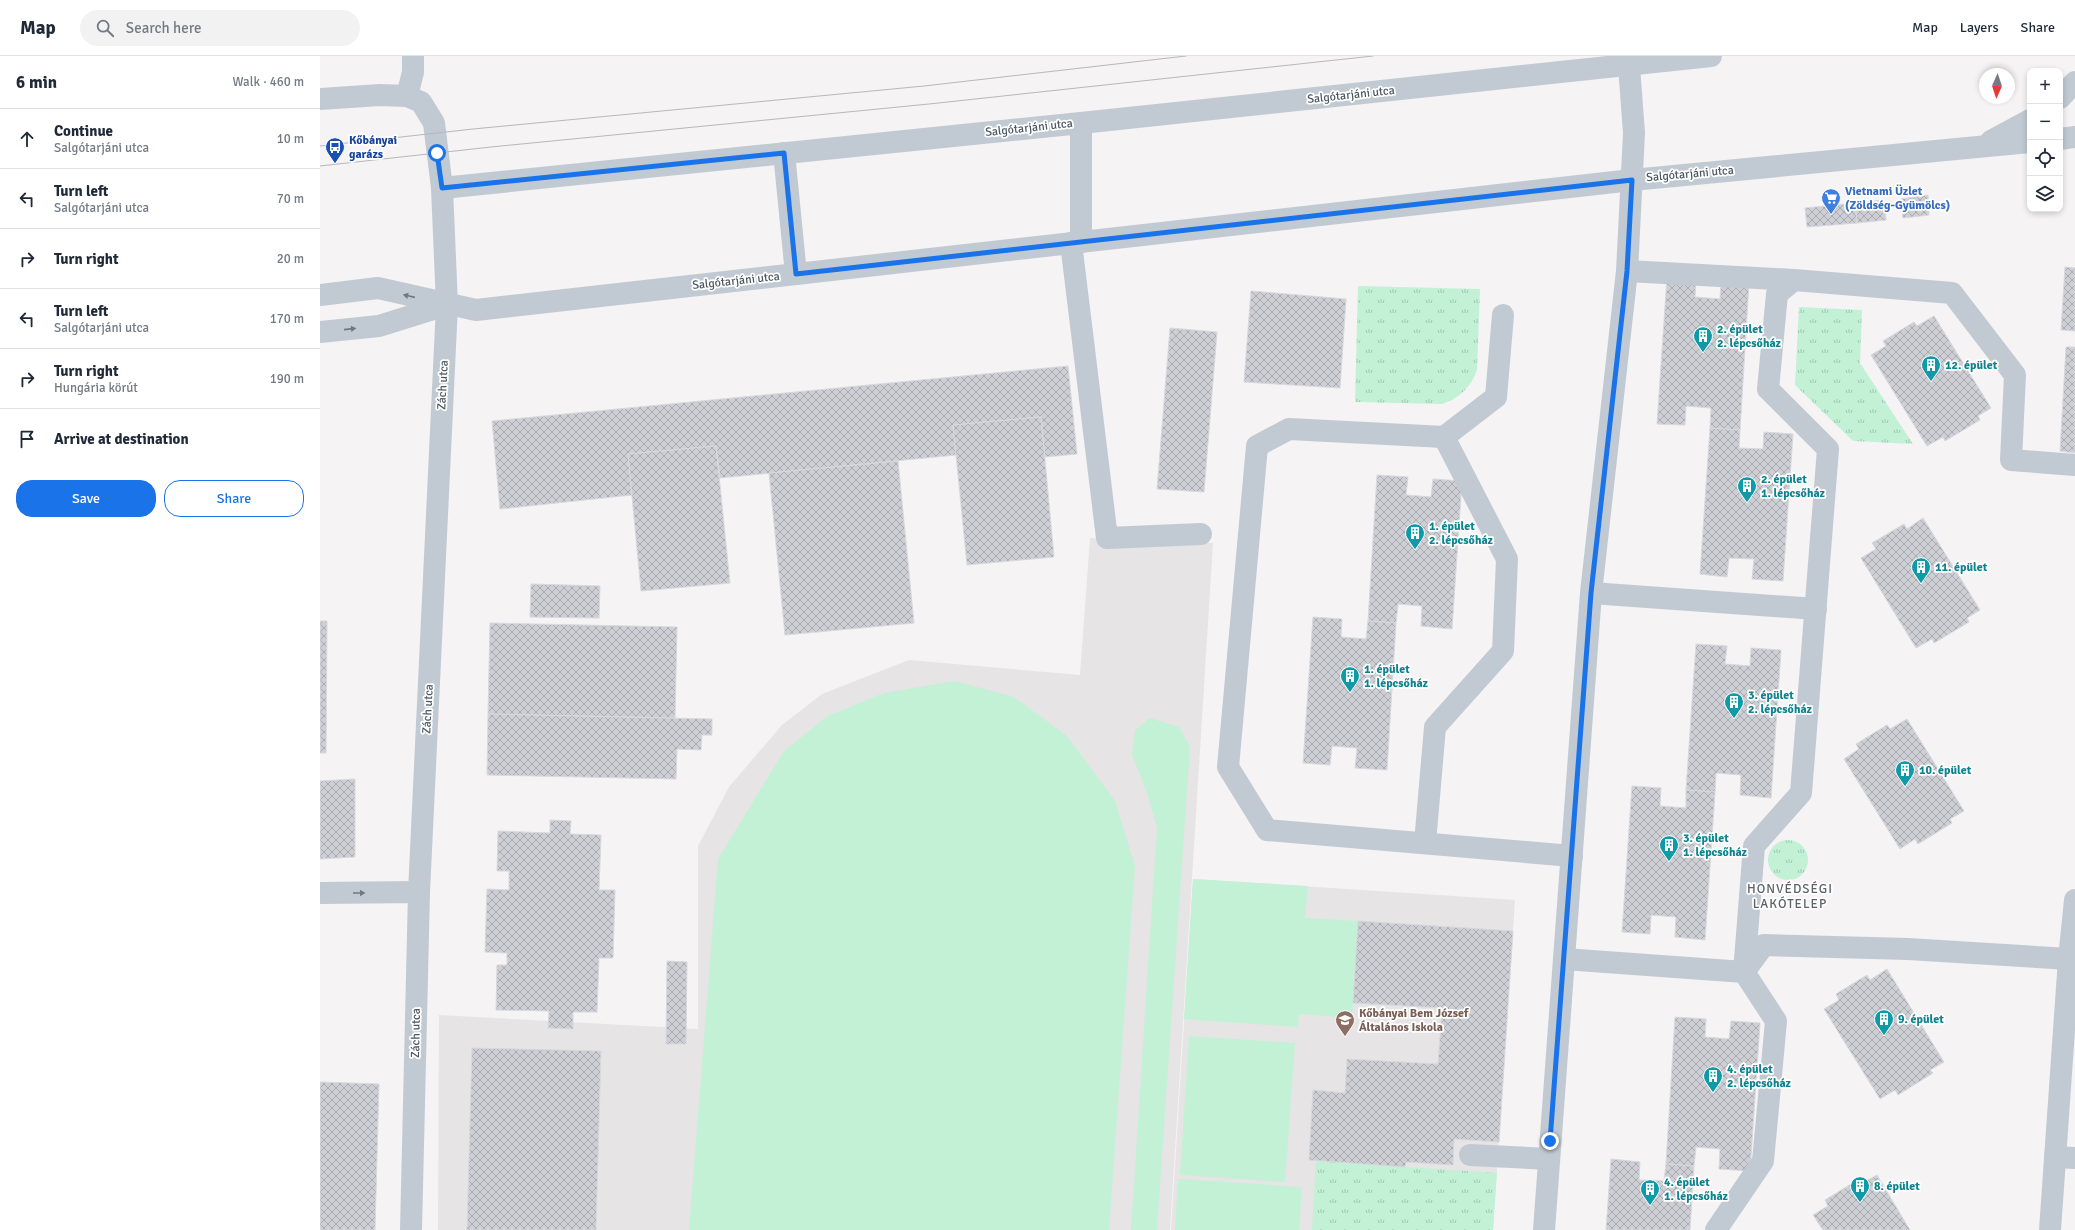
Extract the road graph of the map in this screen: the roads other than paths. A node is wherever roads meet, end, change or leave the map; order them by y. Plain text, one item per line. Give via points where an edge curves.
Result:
1 (413, 56) edge
2 (1710, 56) edge
3 (1629, 66) junction
4 (2075, 82) edge
5 (2063, 95) edge
6 (406, 96) junction
7 (320, 99) edge
8 (2027, 122) edge
9 (1081, 123) junction
10 (2075, 137) edge
11 (2063, 139) edge
12 (2027, 142) edge
13 (1980, 147) junction
14 (784, 153) junction
15 (1632, 180) junction
16 (442, 188) junction
17 (1076, 242) junction
18 (1627, 271) junction
19 (796, 274) junction
20 (1794, 280) junction
21 (320, 295) edge
22 (447, 305) junction
23 (1503, 315) dead end
24 (320, 332) edge
25 (1444, 437) junction
26 (2075, 465) edge
27 (1201, 534) dead end
28 (1591, 593) junction
29 (1816, 609) junction
30 (1425, 844) junction
31 (1572, 856) junction
32 (419, 892) junction
33 (320, 893) edge
34 (2075, 900) edge
35 (1564, 959) junction
36 (2069, 959) junction
37 (1744, 972) junction
38 (1470, 1155) dead end
39 (2065, 1157) edge
40 (1549, 1159) junction
41 (411, 1230) edge
42 (1544, 1230) edge
43 (1716, 1230) edge
44 (2050, 1230) edge

1 - 6 street via 413,72
2 - 3 street, Salgótarjáni utca
3 - 9 street, Salgótarjáni utca
3 - 15 street via 1634,134
4 - 5 street
6 - 7 street
6 - 16 street via 421,102 434,123
8 - 13 street, Salgótarjáni utca
9 - 14 street, Salgótarjáni utca
9 - 17 street
10 - 11 street
12 - 13 street, Salgótarjáni utca
13 - 15 street, Salgótarjáni utca
14 - 16 street, Salgótarjáni utca
14 - 19 street
15 - 17 street, Salgótarjáni utca
15 - 18 street
16 - 22 street, Zách utca
17 - 19 street, Salgótarjáni utca
17 - 27 street via 1107,538
18 - 20 street
18 - 28 street
19 - 22 street, Salgótarjáni utca via 476,310
20 - 26 street via 1952,293 2015,375 2011,460
20 - 29 street via 1777,294 1768,389 1828,449
22 -> 21 street, Salgótarjáni utca via 378,288
24 -> 22 street via 379,326
22 - 32 street, Zách utca
23 - 25 street via 1496,397
25 - 30 street via 1507,560 1502,651 1435,727
25 - 30 street via 1289,429 1257,446 1228,767 1266,830
28 - 29 street
28 - 31 street
29 - 37 street via 1800,793 1754,846
30 - 31 street
31 - 35 street
33 -> 32 street
32 - 41 street, Zách utca
34 - 36 street
35 - 37 street
35 - 40 street
36 - 37 street via 1908,949 1764,945
36 - 39 street
37 - 43 street via 1776,1021 1763,1161
38 - 40 street
39 - 44 street
40 - 42 street

